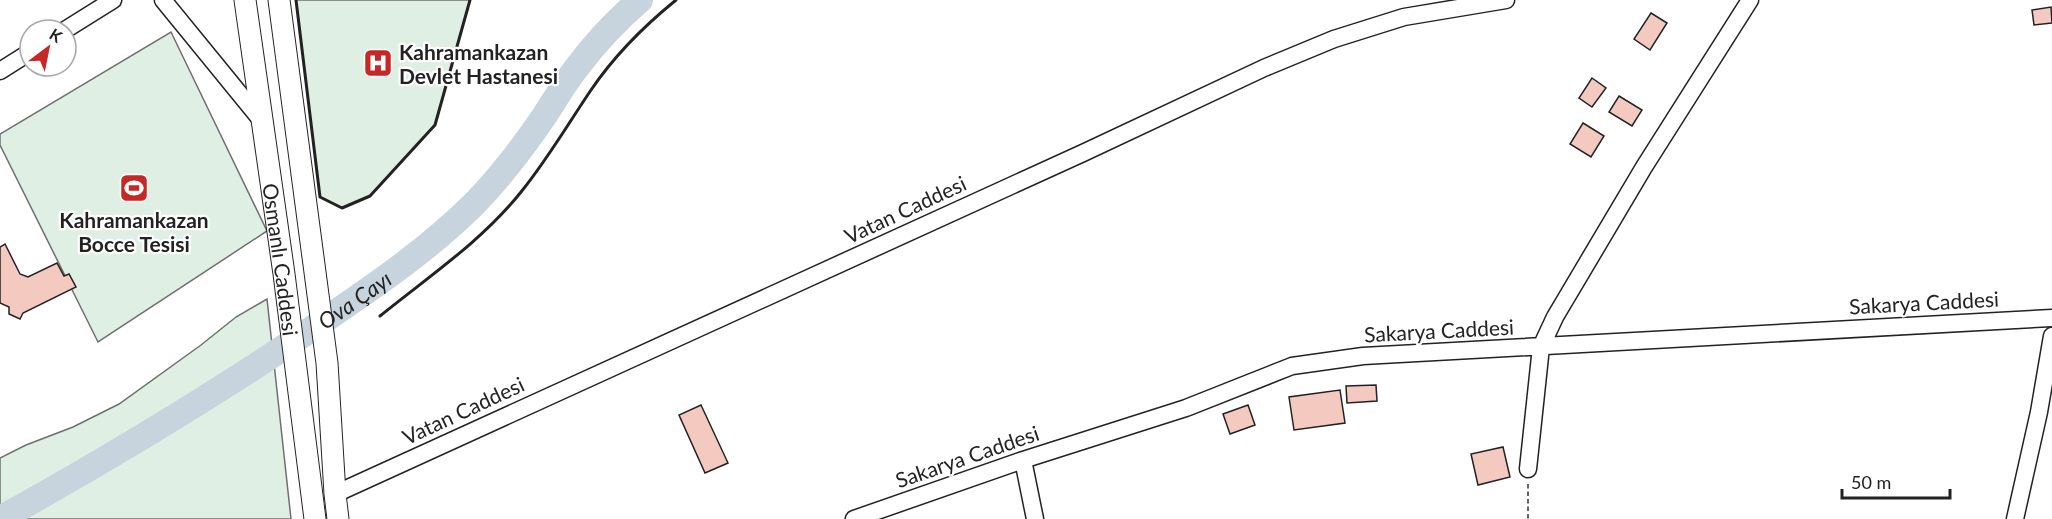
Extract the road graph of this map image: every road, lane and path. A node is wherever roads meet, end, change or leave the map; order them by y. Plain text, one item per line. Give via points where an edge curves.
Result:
1 (113, 0) edge
2 (163, 0) edge
3 (245, 0) edge
4 (279, 0) edge
5 (1506, 0) edge
6 (1750, 0) edge
7 (78, 22) edge
8 (18, 60) edge
9 (0, 71) edge
10 (261, 120) junction
11 (2052, 318) edge
12 (2052, 336) edge
13 (1541, 347) junction
14 (1023, 460) junction
15 (1527, 469) joint
16 (335, 494) junction
17 (862, 518) edge
18 (315, 519) edge
19 (338, 519) edge
20 (1035, 519) edge
21 (1528, 519) edge
22 (2014, 519) edge

1 - 7 street
2 - 10 street
3 - 10 main road, Osmanlı Caddesi
4 - 16 main road, Osmanlı Caddesi via 327,363
5 - 16 street, Vatan Caddesi via 1404,17 1334,39 1263,68
6 - 13 street via 1638,177
8 - 9 street
10 - 18 main road, Osmanlı Caddesi
11 - 13 street, Sakarya Caddesi
12 - 22 street
13 - 14 street, Sakarya Caddesi via 1364,356 1292,366 1186,408
13 - 15 street
14 - 17 street, Sakarya Caddesi
14 - 20 street
15 - 21 path
16 - 19 main road, Osmanlı Caddesi

